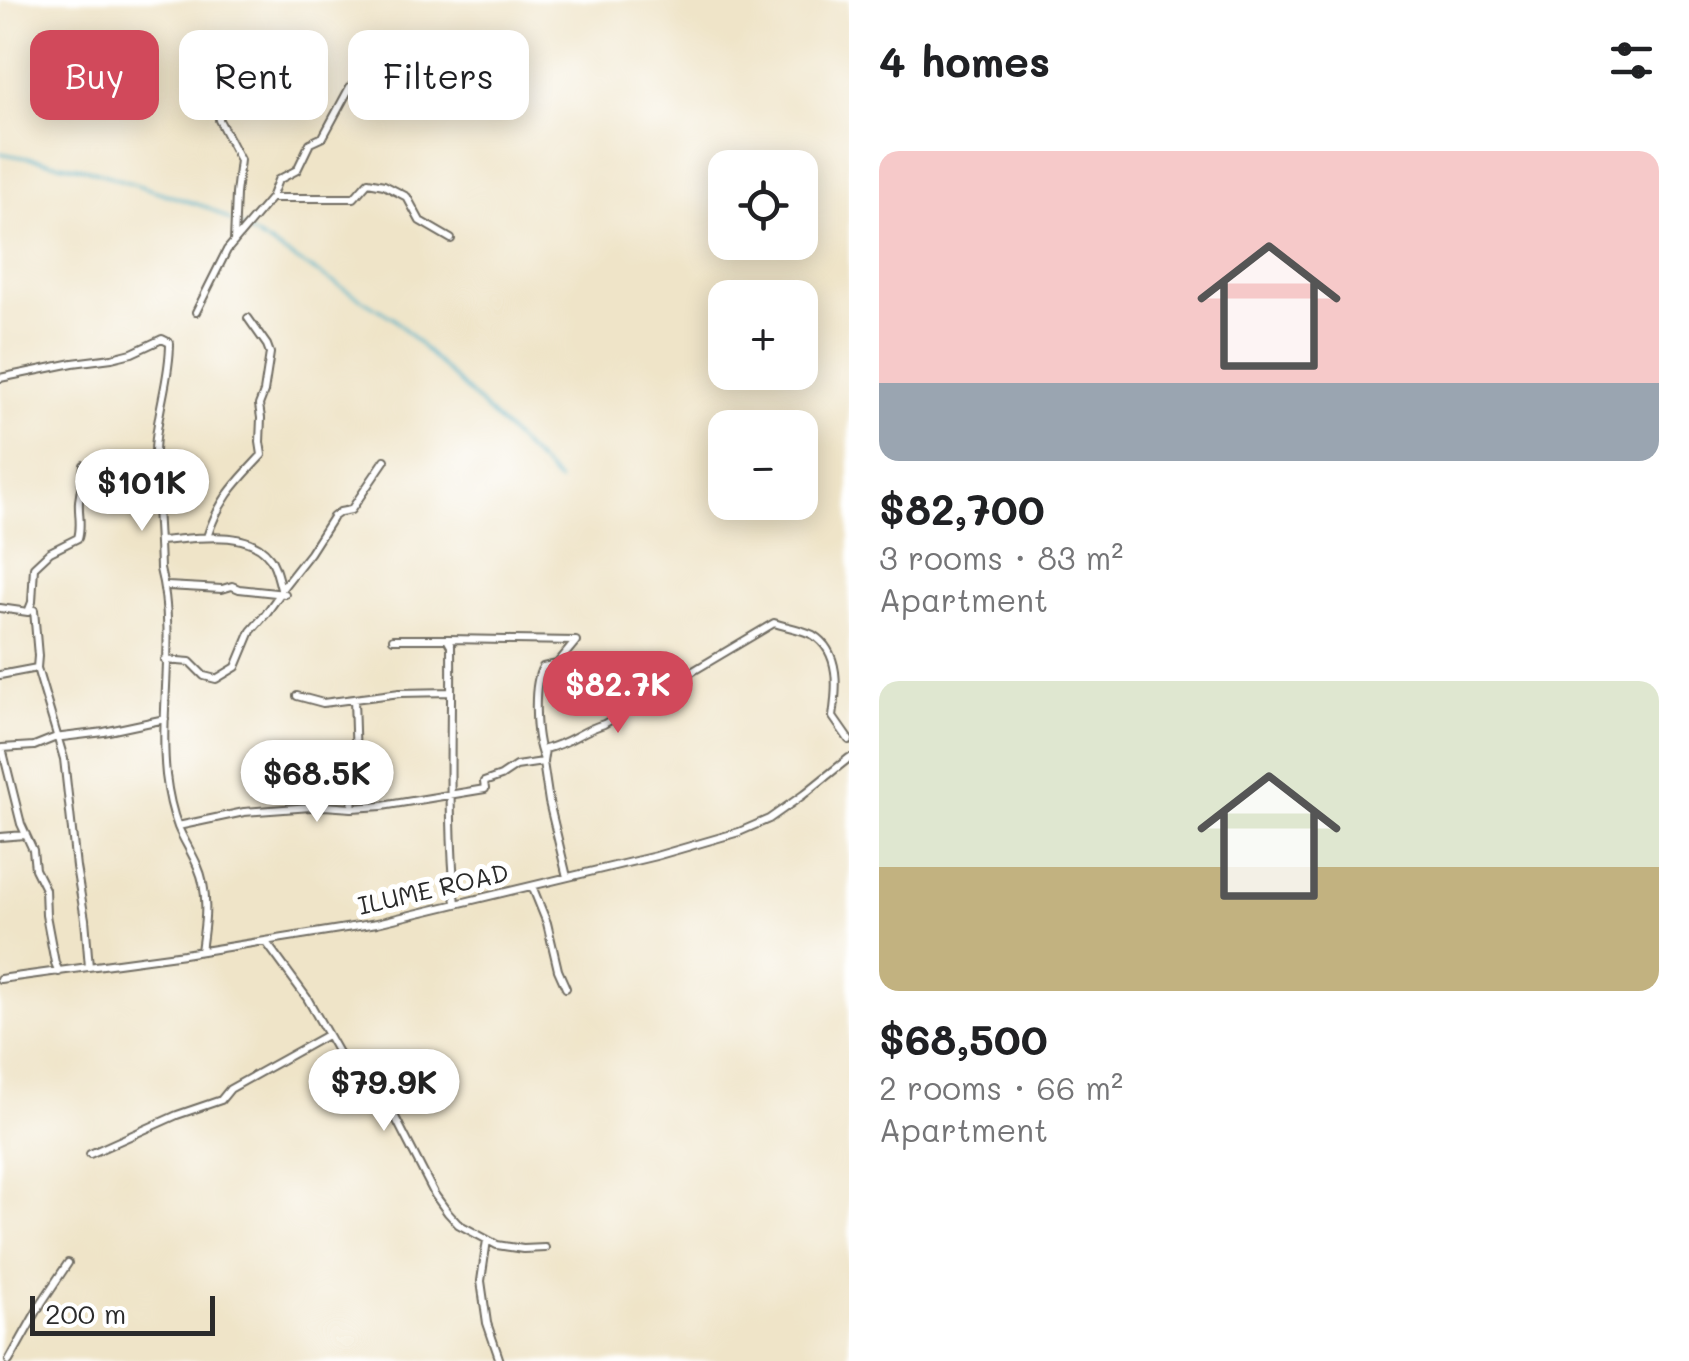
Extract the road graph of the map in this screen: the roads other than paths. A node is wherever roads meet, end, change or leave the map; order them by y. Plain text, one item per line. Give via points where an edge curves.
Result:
1 (348, 92) edge
2 (219, 120) edge
3 (271, 198) junction
4 (451, 239) dead end
5 (234, 243) junction
6 (196, 312) dead end
7 (248, 318) dead end
8 (0, 378) edge
9 (385, 460) dead end
10 (84, 465) dead end
11 (208, 537) junction
12 (160, 541) junction
13 (167, 586) dead end
14 (282, 593) junction
15 (0, 608) edge
16 (34, 610) dead end
17 (394, 639) dead end
18 (447, 639) junction
19 (165, 660) junction
20 (37, 668) junction
21 (0, 675) edge
22 (451, 692) junction
23 (297, 696) dead end
24 (354, 699) junction
25 (165, 720) junction
26 (58, 737) junction
27 (849, 740) edge
28 (2, 746) edge
29 (849, 758) edge
30 (543, 759) junction
31 (450, 796) junction
32 (352, 808) junction
33 (178, 826) junction
34 (25, 835) junction
35 (0, 837) edge
36 (567, 877) junction
37 (532, 886) junction
38 (456, 904) junction
39 (265, 941) junction
40 (201, 952) junction
41 (89, 967) junction
42 (59, 972) junction
43 (0, 980) edge
44 (566, 988) dead end
45 (328, 1034) junction
46 (90, 1154) dead end
47 (487, 1240) junction
48 (545, 1248) dead end
49 (68, 1264) dead end
50 (15, 1351) junction
51 (0, 1352) edge
52 (9, 1361) edge
53 (500, 1361) edge

1 - 3 street via 323,137 310,144 297,170 278,180
2 - 5 street via 240,160
3 - 4 street via 354,198 368,182 384,185 407,197 420,221
3 - 5 street
5 - 6 street
7 - 11 street via 270,353 258,405 262,455 228,492
8 - 12 street via 170,342 155,450
9 - 14 street via 351,510 333,517
10 - 15 street via 78,538 34,568 28,612
11 - 12 street
11 - 14 street via 237,538 268,555
12 - 19 street
13 - 14 street
14 - 19 street via 250,631 236,667 223,675 209,678 190,662
16 - 20 street
17 - 18 street
18 - 22 street
18 - 30 street via 576,641 537,676
19 - 25 street
20 - 21 street
20 - 26 street
22 - 24 street
22 - 31 street
23 - 24 street via 323,703
24 - 32 street
25 - 26 street
25 - 33 street via 166,776
26 - 28 street via 34,746
26 - 41 street
27 - 30 street via 833,717 838,679 828,652 817,638 774,623 569,744 545,749
28 - 34 street
29 - 36 street, ILUME ROAD via 754,826
30 - 31 street via 484,782 485,789
30 - 36 street
31 - 32 street
31 - 38 street
32 - 33 street via 244,812
33 - 40 street via 203,883
34 - 35 street
34 - 42 street via 44,889
36 - 37 street, ILUME ROAD
37 - 38 street, ILUME ROAD
37 - 44 street
38 - 39 street, ILUME ROAD
39 - 40 street, ILUME ROAD
39 - 45 street
40 - 41 street, ILUME ROAD
41 - 42 street, ILUME ROAD
42 - 43 street, ILUME ROAD
45 - 46 street via 220,1100
45 - 47 street via 345,1065 392,1110 440,1203 458,1224
47 - 48 street
47 - 53 street via 481,1281
49 - 50 street
50 - 51 street
50 - 52 street

